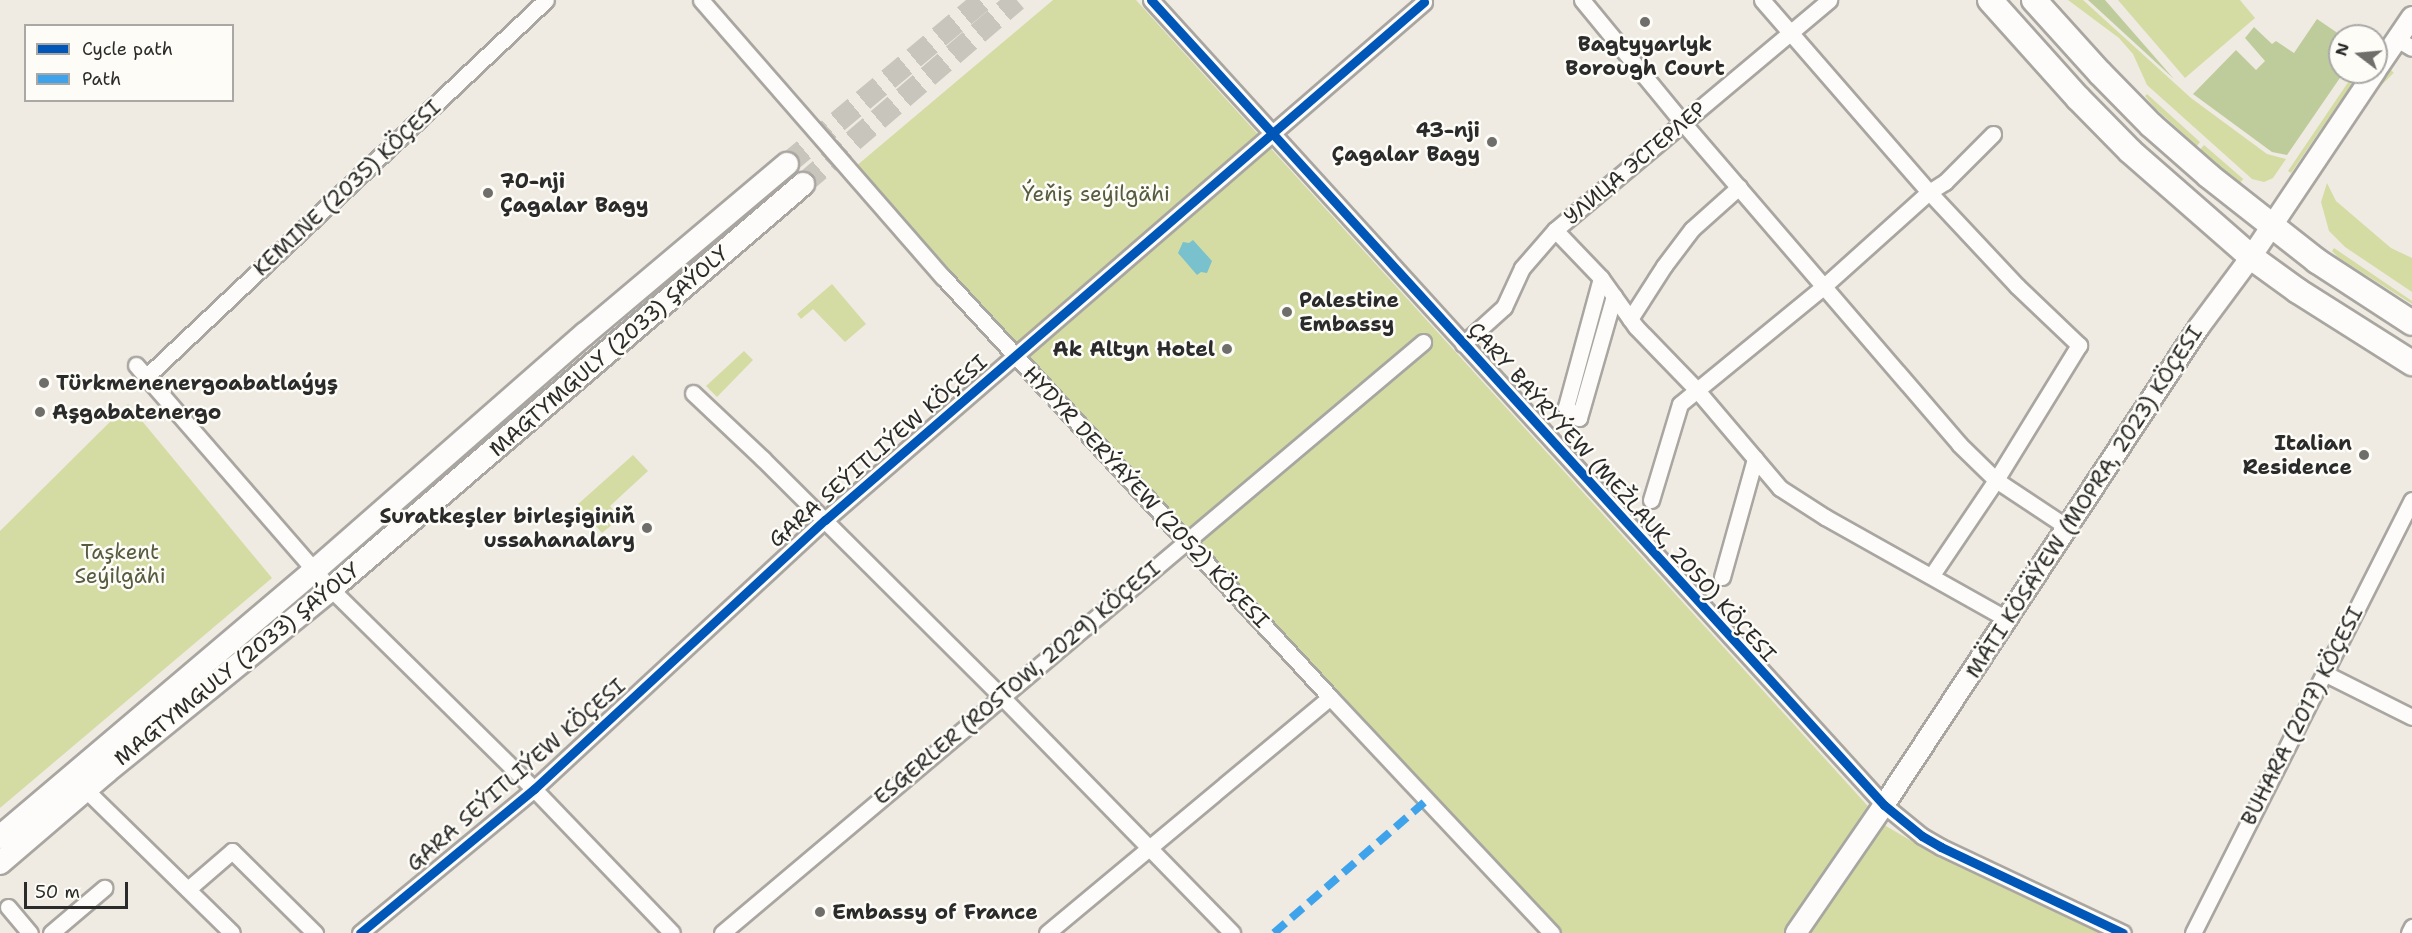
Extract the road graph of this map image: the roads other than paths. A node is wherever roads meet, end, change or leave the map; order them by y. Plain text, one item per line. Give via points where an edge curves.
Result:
1 (546, 0) edge
2 (701, 0) edge
3 (1151, 0) edge
4 (1582, 0) edge
5 (1762, 0) edge
6 (1829, 0) edge
7 (1990, 0) edge
8 (2034, 0) edge
9 (1424, 2) dead end
10 (2412, 17) edge
11 (1791, 33) junction
12 (2404, 44) edge
13 (2388, 59) edge
14 (2366, 84) edge
15 (1684, 124) junction
16 (1271, 134) junction
17 (1993, 134) dead end
18 (787, 164) tunnel mouth
19 (803, 184) tunnel mouth
20 (1739, 187) junction
21 (1929, 192) junction
22 (2272, 225) junction
23 (1556, 230) junction
24 (2251, 257) junction
25 (1601, 278) junction
26 (1823, 287) junction
27 (1614, 296) junction
28 (1630, 319) junction
29 (2412, 322) edge
30 (1423, 342) dead end
31 (1463, 344) junction
32 (1015, 356) junction
33 (2412, 363) edge
34 (1696, 389) junction
35 (693, 393) dead end
36 (1755, 459) junction
37 (1996, 480) junction
38 (1651, 500) dead end
39 (2412, 500) edge
40 (825, 520) junction
41 (2067, 527) junction
42 (1187, 541) junction
43 (314, 571) junction
44 (1932, 575) junction
45 (1722, 577) dead end
46 (331, 589) junction
47 (2007, 619) junction
48 (2324, 673) junction
49 (1001, 696) junction
50 (1330, 697) junction
51 (2412, 717) edge
52 (534, 789) junction
53 (86, 790) junction
54 (1884, 805) junction
55 (0, 837) edge
56 (1148, 849) junction
57 (0, 863) edge
58 (104, 888) dead end
59 (188, 889) junction
60 (8, 907) dead end
61 (2412, 927) edge
62 (30, 933) edge
63 (51, 933) edge
64 (232, 933) edge
65 (315, 933) edge
66 (360, 933) edge
67 (672, 933) edge
68 (722, 933) edge
69 (1047, 933) edge
70 (1232, 933) edge
71 (1552, 933) edge
72 (1796, 933) edge
73 (2123, 933) edge
74 (2193, 933) edge
75 (2409, 933) edge

1 - 43 street, KEMINE (2035) KÖÇESI via 142,370
2 - 32 street, HYDYR DERÝAÝEW (2052) KÖÇESI
3 - 16 street, ÇARY BAÝRYÝEW (MEŽLAUK, 2050) KÖÇESI
4 - 15 street
5 - 11 street
6 - 11 street, УЛИЦА ЭСГЕРЛЕР
7 - 24 main road via 2130,151
8 - 22 main road via 2151,124 2225,190
9 - 16 street, GARA SEÝITLIÝEW KÖÇESI
10 - 12 street, MÄTI KÖSÄÝEW (MOPRA, 2023) KÖÇESI
11 - 15 street, УЛИЦА ЭСГЕРЛЕР
11 - 21 street
12 - 13 street, MÄTI KÖSÄÝEW (MOPRA, 2023) KÖÇESI
14 - 22 street, MÄTI KÖSÄÝEW (MOPRA, 2023) KÖÇESI
15 - 20 street
15 - 23 street, УЛИЦА ЭСГЕРЛЕР
16 - 31 street, ÇARY BAÝRYÝEW (MEŽLAUK, 2050) KÖÇESI
16 - 32 street, GARA SEÝITLIÝEW KÖÇESI
17 - 21 street via 1945,182
18 - 43 main road, MAGTYMGULY (2033) ŞAÝOLY
19 - 46 main road, MAGTYMGULY (2033) ŞAÝOLY
20 - 26 street
20 - 28 street via 1692,229
21 - 26 street
21 - 37 street via 2079,345
22 - 24 street, MÄTI KÖSÄÝEW (MOPRA, 2023) KÖÇESI
22 - 29 main road via 2336,274
23 - 25 street
23 - 31 street, УЛИЦА ЭСГЕРЛЕР via 1522,268 1504,307
24 - 33 main road
24 - 41 street, MÄTI KÖSÄÝEW (MOPRA, 2023) KÖÇESI via 2199,327
25 - 27 street
25 - 27 street via 1566,406 1579,418
26 - 34 street
26 - 37 street via 1959,444
27 - 28 street
28 - 34 street
30 - 42 street, ESGERLER (ROSTOW, 2029) KÖÇESI
31 - 54 street, ÇARY BAÝRYÝEW (MEŽLAUK, 2050) KÖÇESI
32 - 40 street, GARA SEÝITLIÝEW KÖÇESI
32 - 42 street, HYDYR DERÝAÝEW (2052) KÖÇESI
34 - 36 street
34 - 38 street via 1680,404
35 - 40 street
36 - 44 street via 1780,488 1803,504
36 - 45 street
37 - 41 street
37 - 44 street
39 - 48 street, BUHARA (2017) KÖÇESI
40 - 49 street
40 - 52 street, GARA SEÝITLIÝEW KÖÇESI
41 - 47 street, MÄTI KÖSÄÝEW (MOPRA, 2023) KÖÇESI
42 - 49 street, ESGERLER (ROSTOW, 2029) KÖÇESI
42 - 50 street, HYDYR DERÝAÝEW (2052) KÖÇESI
43 - 46 street
43 - 55 main road, MAGTYMGULY (2033) ŞAÝOLY
44 - 47 street
46 - 52 street
46 - 53 main road, MAGTYMGULY (2033) ŞAÝOLY
47 - 54 street, MÄTI KÖSÄÝEW (MOPRA, 2023) KÖÇESI
48 - 51 street
48 - 74 street, BUHARA (2017) KÖÇESI
49 - 56 street
49 - 68 street, ESGERLER (ROSTOW, 2029) KÖÇESI
50 - 56 street
50 - 71 street, HYDYR DERÝAÝEW (2052) KÖÇESI
52 - 66 street, GARA SEÝITLIÝEW KÖÇESI
52 - 67 street
53 - 57 main road, MAGTYMGULY (2033) ŞAÝOLY
53 - 59 street
54 - 72 street, MÄTI KÖSÄÝEW (MOPRA, 2023) KÖÇESI
54 - 73 street, ÇARY BAÝRYÝEW (MEŽLAUK, 2050) KÖÇESI via 1941,847
56 - 69 street
56 - 70 street
58 - 63 street
59 - 64 street
59 - 65 street via 232,851
60 - 62 street
61 - 75 street

